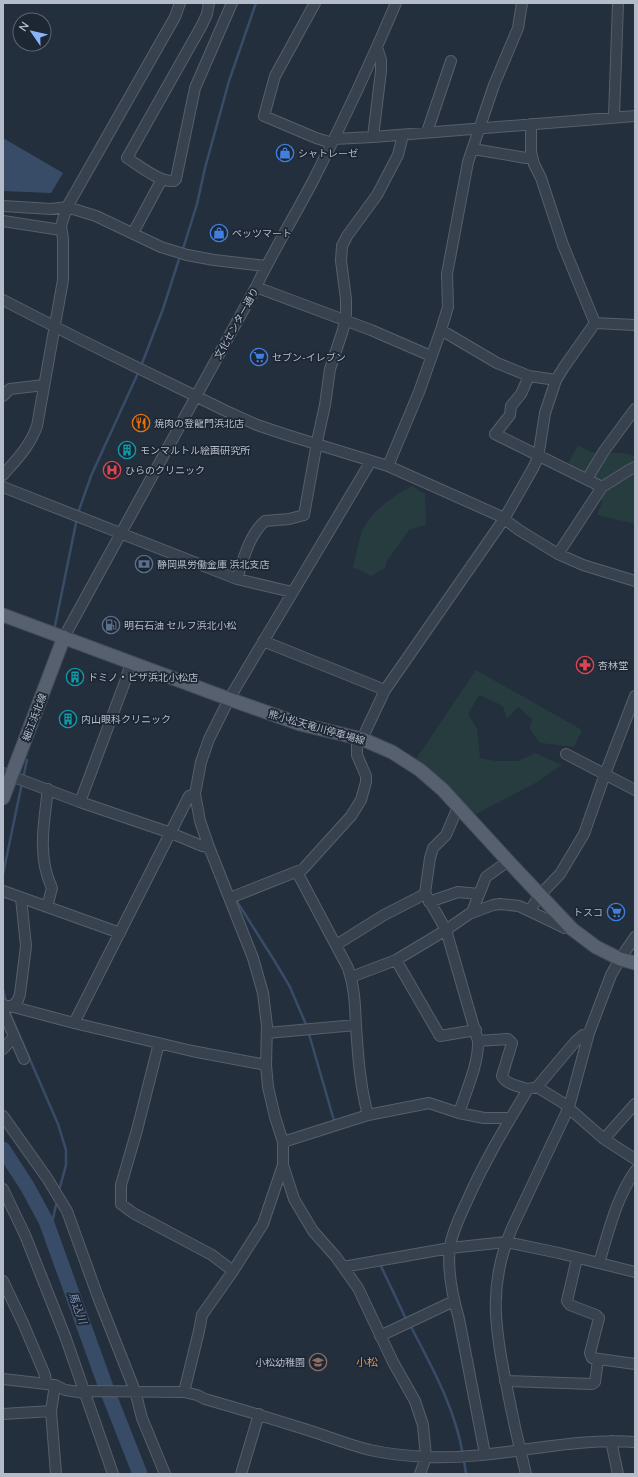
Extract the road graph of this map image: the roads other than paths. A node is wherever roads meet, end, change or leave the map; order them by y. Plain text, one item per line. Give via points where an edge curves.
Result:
1 (180, 3) edge
2 (209, 3) edge
3 (232, 3) edge
4 (315, 3) edge
5 (396, 3) edge
6 (522, 3) edge
7 (618, 3) edge
8 (377, 47) junction
9 (451, 61) dead end
10 (614, 116) junction
11 (635, 116) edge
12 (531, 124) junction
13 (480, 128) junction
14 (427, 132) junction
15 (403, 135) junction
16 (373, 137) junction
17 (333, 141) junction
18 (473, 149) junction
19 (532, 158) junction
20 (162, 179) junction
21 (3, 206) edge
22 (67, 207) junction
23 (3, 221) edge
24 (61, 230) junction
25 (133, 233) junction
26 (266, 266) junction
27 (256, 287) junction
28 (3, 300) edge
29 (344, 320) junction
30 (595, 323) junction
31 (55, 326) junction
32 (635, 326) edge
33 (441, 330) junction
34 (431, 356) junction
35 (529, 376) junction
36 (556, 380) junction
37 (44, 385) junction
38 (3, 396) edge
39 (195, 396) junction
40 (635, 409) edge
41 (317, 443) junction
42 (538, 456) junction
43 (371, 461) junction
44 (388, 466) junction
45 (635, 467) edge
46 (3, 475) edge
47 (587, 479) junction
48 (3, 487) edge
49 (602, 487) junction
50 (504, 519) junction
51 (121, 534) junction
52 (558, 554) junction
53 (238, 579) junction
54 (635, 581) edge
55 (292, 592) junction
56 (3, 615) edge
57 (64, 637) junction
58 (263, 641) junction
59 (131, 662) junction
60 (385, 690) junction
61 (635, 696) edge
62 (228, 699) junction
63 (359, 738) junction
64 (566, 754) dead end
65 (605, 774) junction
66 (15, 777) edge
67 (48, 790) junction
68 (635, 790) edge
69 (195, 794) junction
70 (3, 798) edge
71 (80, 802) junction
72 (458, 807) junction
73 (171, 833) junction
74 (209, 847) junction
75 (508, 861) junction
76 (297, 872) junction
77 (3, 891) edge
78 (479, 894) junction
79 (540, 895) junction
80 (21, 898) junction
81 (230, 898) junction
82 (427, 898) junction
83 (47, 907) junction
84 (530, 910) junction
85 (472, 912) junction
86 (572, 929) junction
87 (446, 930) junction
88 (120, 933) junction
89 (635, 937) edge
90 (336, 945) junction
91 (620, 959) junction
92 (396, 960) junction
93 (635, 963) edge
94 (352, 978) junction
95 (7, 1007) edge
96 (74, 1023) junction
97 (356, 1025) junction
98 (476, 1030) junction
99 (267, 1033) junction
100 (589, 1033) junction
101 (14, 1037) junction
102 (478, 1041) junction
103 (159, 1043) junction
104 (3, 1048) edge
105 (24, 1059) dead end
106 (266, 1065) junction
107 (533, 1088) junction
108 (635, 1104) edge
109 (569, 1107) junction
110 (459, 1113) junction
111 (368, 1115) junction
112 (3, 1116) edge
113 (510, 1118) junction
114 (604, 1139) junction
115 (283, 1142) junction
116 (635, 1159) edge
117 (282, 1165) junction
118 (635, 1171) edge
119 (3, 1190) edge
120 (506, 1242) junction
121 (450, 1248) junction
122 (577, 1258) junction
123 (599, 1263) junction
124 (343, 1267) junction
125 (233, 1271) junction
126 (635, 1272) edge
127 (3, 1281) edge
128 (454, 1301) junction
129 (380, 1336) junction
130 (598, 1360) junction
131 (635, 1364) edge
132 (3, 1379) edge
133 (506, 1381) junction
134 (50, 1385) junction
135 (133, 1391) junction
136 (87, 1392) junction
137 (184, 1392) junction
138 (51, 1411) junction
139 (3, 1414) edge
140 (260, 1414) junction
141 (611, 1441) junction
142 (635, 1442) edge
143 (520, 1449) junction
144 (485, 1454) junction
145 (426, 1457) junction
146 (56, 1474) edge
147 (113, 1474) edge
148 (165, 1474) edge
149 (241, 1474) edge
150 (420, 1474) edge
151 (526, 1474) edge
152 (618, 1474) edge

1 - 22 street via 175,17
2 - 20 street via 202,25 128,158
3 - 20 street via 195,88 176,179
4 - 17 street via 275,76 264,116 316,138
5 - 8 street, 文化センター通り
6 - 13 street via 518,28 494,85
7 - 10 street
8 - 16 street via 381,71
8 - 17 street, 文化センター通り
9 - 14 street
10 - 11 street
10 - 12 street
12 - 13 street
12 - 19 street
13 - 14 street
13 - 18 street
14 - 15 street
15 - 16 street
15 - 29 street via 398,155 377,195 342,246 346,306
16 - 17 street
17 - 26 street, 文化センター通り
18 - 19 street
18 - 33 street via 468,162 447,274 448,307
19 - 30 street via 563,245
20 - 25 street
21 - 22 street via 51,209
22 - 24 street
22 - 25 street via 96,216
23 - 24 street
24 - 31 street via 63,280
25 - 26 street via 187,255
26 - 27 street, 文化センター通り
27 - 29 street
27 - 39 street, 文化センター通り
28 - 31 street
29 - 34 street
29 - 41 street via 330,369
30 - 32 street
30 - 36 street
31 - 37 street
31 - 39 street
33 - 34 street
33 - 35 street via 497,363
34 - 44 street
35 - 36 street
35 - 42 street via 521,394 511,406 510,415 495,434
36 - 42 street via 545,413
37 - 38 street via 10,389
37 - 46 street via 37,426 31,441
39 - 41 street via 257,425
39 - 51 street, 文化センター通り
40 - 47 street via 604,450
41 - 43 street
41 - 53 street via 304,515 265,521 246,552
42 - 47 street
42 - 50 street
43 - 44 street
43 - 55 street
44 - 50 street
45 - 49 street
47 - 49 street
48 - 51 street
49 - 52 street
50 - 52 street
50 - 60 street
51 - 53 street
51 - 57 street, 文化センター通り
52 - 54 street via 583,565
53 - 55 street
55 - 58 street
56 - 57 main road, 熊小松天竜川停車場線
57 - 59 main road, 熊小松天竜川停車場線
57 - 66 main road, 細江浜北線
58 - 60 street
58 - 62 street
59 - 62 main road, 熊小松天竜川停車場線
59 - 71 street
60 - 63 street
61 - 65 street
62 - 63 main road, 熊小松天竜川停車場線 via 300,724
62 - 69 street via 205,750
63 - 72 main road, 熊小松天竜川停車場線 via 392,752 420,770
63 - 76 street via 358,755 366,776 360,800 351,816
64 - 65 street
65 - 68 street
65 - 79 street via 584,834 560,874
66 - 67 street
66 - 70 main road, 細江浜北線
67 - 71 street
67 - 83 street via 43,853 52,888
69 - 73 street via 189,796
69 - 74 street via 200,821
71 - 73 street
72 - 75 main road, 熊小松天竜川停車場線
72 - 82 street via 446,834 434,848 430,858 425,879
73 - 74 street
73 - 88 street
74 - 81 street
75 - 78 street via 486,877
75 - 79 main road, 熊小松天竜川停車場線
76 - 81 street
76 - 90 street
77 - 80 street
78 - 82 street via 458,892
78 - 85 street
79 - 84 street
79 - 86 main road, 熊小松天竜川停車場線
80 - 83 street
80 - 95 street via 26,952 18,1000
81 - 99 street via 258,974 263,993
82 - 87 street
82 - 90 street via 384,915
83 - 88 street
84 - 85 street via 500,904
84 - 86 street
85 - 87 street
86 - 91 main road, 熊小松天竜川停車場線 via 596,947
87 - 92 street
87 - 98 street
88 - 96 street
89 - 91 street
90 - 94 street
91 - 93 main road, 熊小松天竜川停車場線
91 - 100 street via 611,975
92 - 94 street
92 - 98 street via 440,1036
94 - 97 street
95 - 96 street
95 - 101 street
96 - 103 street
97 - 99 street
97 - 111 street via 360,1081
98 - 102 street
99 - 106 street
100 - 107 street via 575,1042
100 - 109 street
101 - 104 street
101 - 105 street
102 - 107 street via 511,1041 503,1079
102 - 110 street via 473,1070
103 - 106 street
103 - 125 street via 121,1185 121,1204 212,1255
106 - 115 street via 268,1088
107 - 109 street
107 - 113 street
108 - 114 street
109 - 114 street
109 - 120 street
110 - 111 street via 430,1103
110 - 113 street via 484,1118
111 - 115 street
112 - 135 street via 67,1211
113 - 121 street via 477,1178 454,1229
114 - 116 street
115 - 117 street
117 - 124 street via 294,1200 312,1231
117 - 125 street via 263,1224
118 - 123 street via 619,1199
119 - 136 street via 51,1300
120 - 121 street
120 - 122 street
120 - 133 street via 498,1273 495,1305 497,1333
121 - 124 street
121 - 128 street
122 - 123 street
122 - 130 street via 568,1304 599,1318 590,1353 592,1358
123 - 126 street
124 - 129 street via 358,1288
125 - 137 street via 202,1315
127 - 134 street
128 - 129 street
128 - 144 street
129 - 145 street via 415,1401 423,1425
130 - 131 street
130 - 133 street via 595,1382 592,1384
132 - 134 street
133 - 143 street
134 - 136 street via 65,1390
134 - 138 street
135 - 136 street
135 - 137 street
135 - 148 street
136 - 147 street
137 - 140 street
138 - 139 street
138 - 146 street
140 - 145 street via 370,1450
140 - 149 street
141 - 142 street
141 - 143 street
141 - 152 street
143 - 144 street
143 - 151 street
144 - 145 street
145 - 150 street

